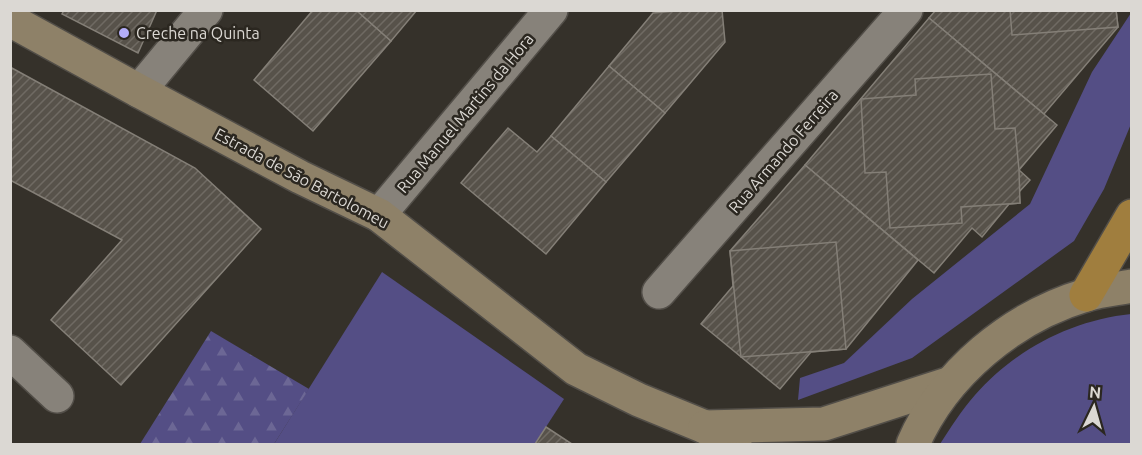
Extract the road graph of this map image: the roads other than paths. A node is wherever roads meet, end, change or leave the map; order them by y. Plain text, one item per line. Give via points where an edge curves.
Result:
1 (206, 10) edge
2 (551, 10) edge
3 (906, 10) edge
4 (10, 20) edge
5 (139, 91) junction
6 (379, 215) junction
7 (1131, 216) edge
8 (1131, 286) edge
9 (659, 292) dead end
10 (1086, 295) junction
11 (10, 352) edge
12 (951, 383) junction
13 (57, 396) dead end
14 (705, 427) junction
15 (735, 444) edge
16 (913, 444) edge

1 - 5 street
2 - 6 street, Rua Manuel Martins da Hora
3 - 9 street, Rua Armando Ferreira
4 - 5 street, Estrada de São Bartolomeu
5 - 6 street, Estrada de São Bartolomeu
6 - 14 street, Estrada de São Bartolomeu via 576,369
7 - 10 highway
8 - 10 street
10 - 12 street via 1036,315 990,345
11 - 13 street
12 - 14 street, Estrada de São Bartolomeu via 824,424
12 - 16 street
14 - 15 street, Estrada de São Bartolomeu

